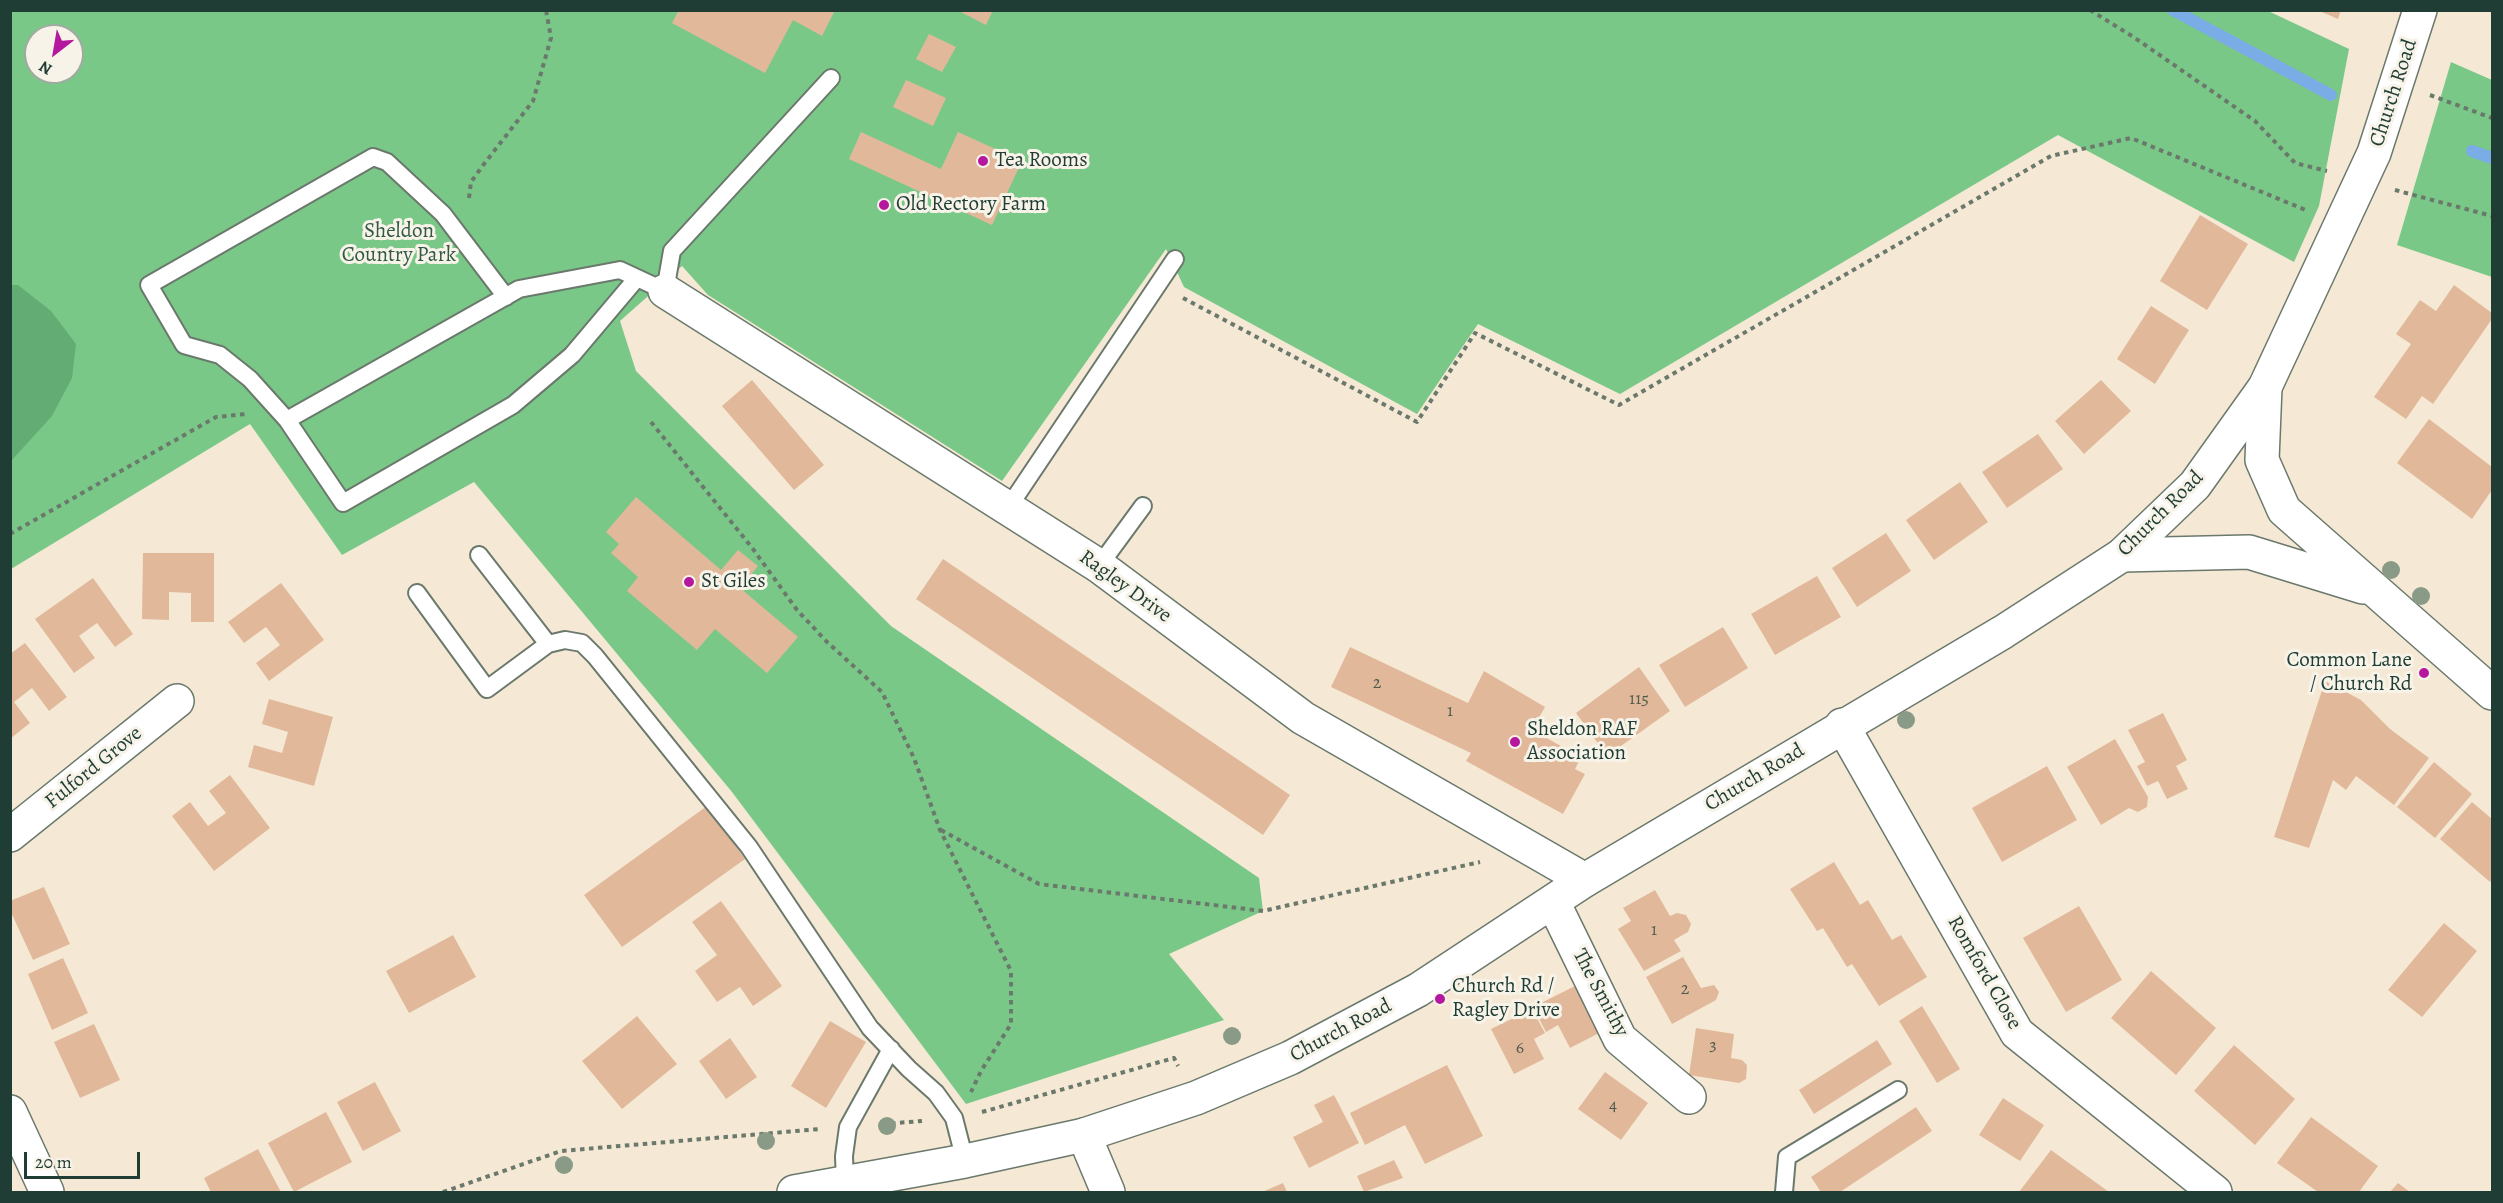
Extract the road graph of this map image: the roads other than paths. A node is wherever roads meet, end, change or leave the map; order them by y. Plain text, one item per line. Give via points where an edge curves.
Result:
1 (2420, 10) edge
2 (831, 78) dead end
3 (1175, 259) dead end
4 (651, 284) junction
5 (506, 297) junction
6 (2265, 387) junction
7 (283, 415) junction
8 (1143, 506) dead end
9 (1008, 508) junction
10 (479, 555) dead end
11 (2122, 555) junction
12 (1099, 566) junction
13 (2373, 590) junction
14 (417, 592) dead end
15 (548, 644) junction
16 (2493, 693) edge
17 (177, 701) dead end
18 (1842, 725) junction
19 (10, 835) edge
20 (1585, 880) junction
21 (1552, 902) junction
22 (891, 1049) junction
23 (1899, 1090) dead end
24 (1689, 1097) dead end
25 (10, 1112) edge
26 (1084, 1135) junction
27 (966, 1161) junction
28 (845, 1183) junction
29 (47, 1192) edge
30 (794, 1192) edge
31 (1108, 1192) edge
32 (1784, 1192) edge
33 (2214, 1192) edge

1 - 6 street, Church Road via 2368,167
2 - 4 lane via 672,251
3 - 9 lane
4 - 5 lane via 620,270 519,289
4 - 7 lane via 513,405 343,503
4 - 9 street, Ragley Drive
5 - 7 lane
5 - 7 lane via 443,214 387,162 373,157 149,285 184,345 220,355 250,379
6 - 11 street, Church Road via 2195,485
6 - 13 street via 2262,460 2284,510
8 - 12 lane
9 - 12 street, Ragley Drive
10 - 15 lane
11 - 13 street via 2249,552
11 - 18 street, Church Road via 2003,632
12 - 20 street, Ragley Drive via 1304,718
13 - 16 street
14 - 15 lane via 487,689
15 - 22 lane via 566,640 582,643 595,656 749,847 870,1028
17 - 19 street, Fulford Grove
18 - 20 street, Church Road
18 - 33 street, Romford Close via 2017,1033
20 - 21 street, Church Road
21 - 24 street, The Smithy via 1620,1039
21 - 26 street, Church Road via 1418,990 1290,1058 1196,1098
22 - 27 lane via 956,1118
22 - 28 lane via 848,1127
23 - 32 lane via 1787,1157
25 - 29 street
26 - 27 street, Church Road
26 - 31 street
27 - 28 street, Church Road
28 - 30 street, Church Road

